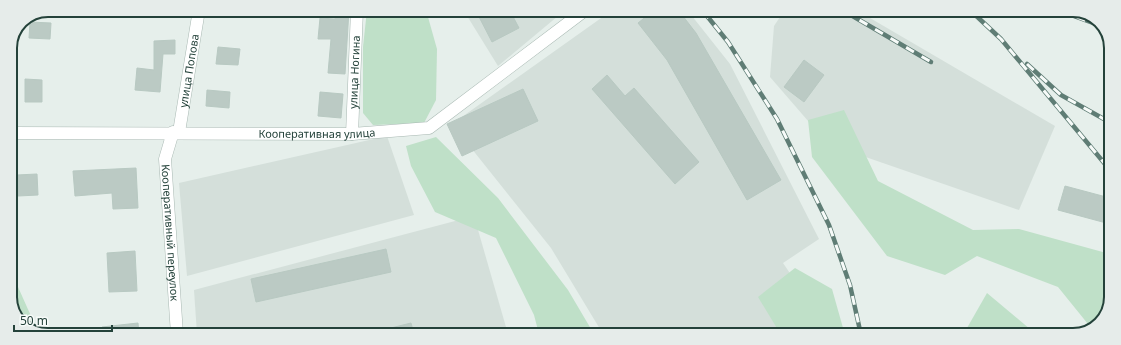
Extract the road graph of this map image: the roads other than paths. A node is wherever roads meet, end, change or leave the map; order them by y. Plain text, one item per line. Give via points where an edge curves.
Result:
1 (198, 17) edge
2 (357, 17) edge
3 (576, 17) edge
4 (176, 132) junction
5 (17, 133) edge
6 (352, 134) junction
7 (176, 328) edge

1 - 4 street, улица Попова
2 - 6 street, улица Ногина
3 - 6 street, Кооперативная улица via 429,128
4 - 5 street, Кооперативная улица
4 - 6 street, Кооперативная улица
4 - 7 street, Кооперативный переулок via 165,159

